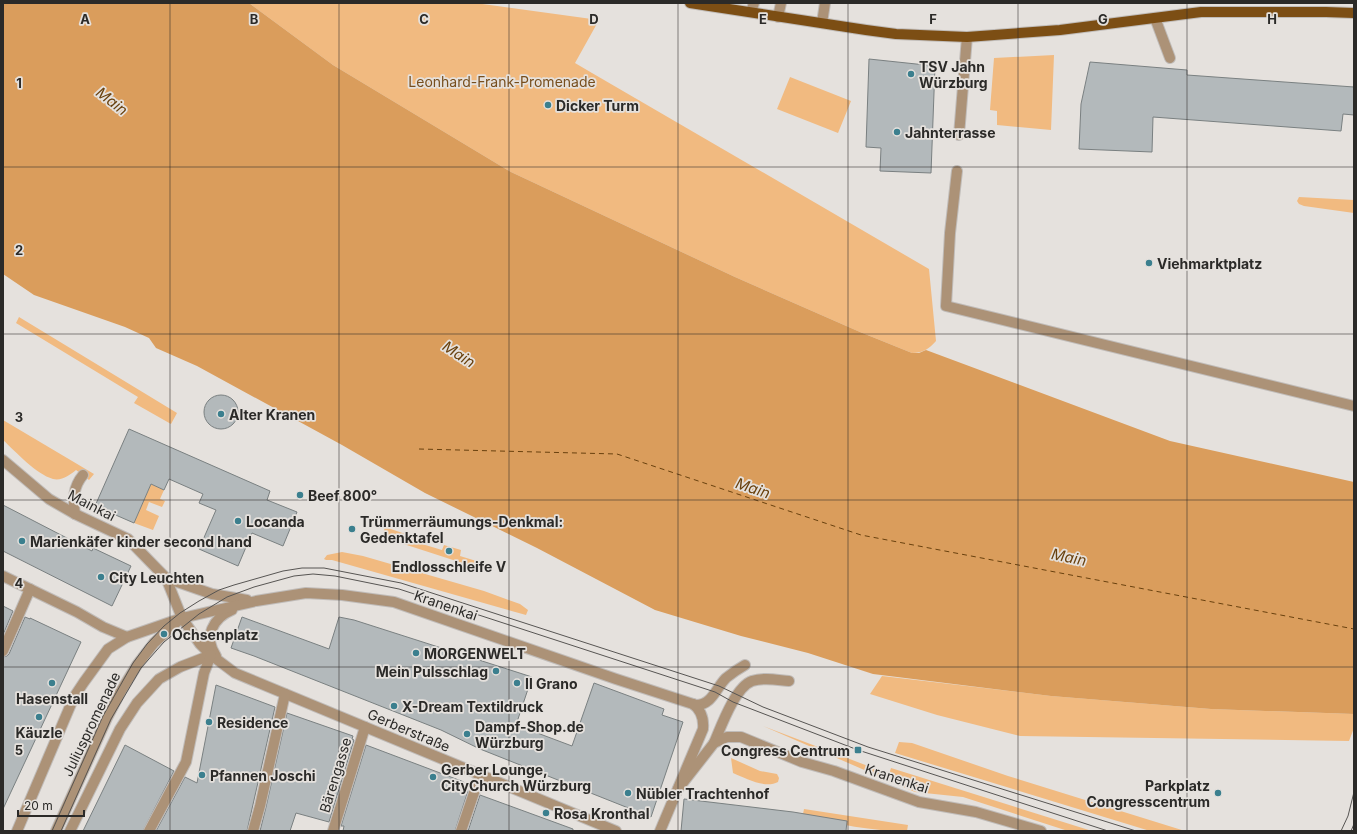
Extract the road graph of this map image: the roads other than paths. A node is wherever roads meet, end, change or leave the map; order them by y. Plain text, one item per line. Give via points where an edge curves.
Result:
1 (690, 3) edge
2 (781, 3) edge
3 (825, 3) edge
4 (753, 8) edge
5 (1354, 13) edge
6 (778, 16) junction
7 (1155, 18) junction
8 (822, 23) junction
9 (967, 37) junction
10 (1170, 58) dead end
11 (959, 135) dead end
12 (957, 171) dead end
13 (1354, 406) edge
14 (3, 460) edge
15 (83, 475) dead end
16 (75, 514) junction
17 (3, 576) edge
18 (166, 578) junction
19 (30, 590) junction
20 (256, 601) junction
21 (182, 618) junction
22 (127, 637) junction
23 (3, 651) edge
24 (211, 655) junction
25 (745, 665) dead end
26 (235, 673) junction
27 (789, 681) dead end
28 (285, 694) junction
29 (693, 704) junction
30 (365, 727) junction
31 (714, 744) junction
32 (480, 775) junction
33 (678, 789) junction
34 (17, 831) edge
35 (56, 831) edge
36 (70, 831) edge
37 (149, 831) edge
38 (253, 831) edge
39 (333, 831) edge
40 (461, 831) edge
41 (616, 831) edge
42 (660, 831) edge
43 (1041, 831) edge

1 - 4 main road
2 - 6 street
3 - 8 street
4 - 6 main road
5 - 7 main road via 1201,12
6 - 8 main road
7 - 9 main road via 1060,30
7 - 10 street
8 - 9 main road via 896,34
9 - 11 street
12 - 13 street via 950,232 946,306
14 - 16 street, Mainkai via 49,499
15 - 16 street via 74,491
16 - 18 street, Mainkai via 128,539
17 - 19 street
18 - 20 street, Mainkai via 212,594
18 - 21 street, Mainkai
19 - 22 street
19 - 23 street
20 - 21 street, Kranenkai
20 - 26 street, Gerberstraße via 222,614 216,620 210,634 214,654
20 - 29 street, Kranenkai via 306,592 342,594 394,602
21 - 22 street, Juliuspromenade
21 - 24 street, Gerberstraße
21 - 35 street, Juliuspromenade via 154,643 125,685 107,718
22 - 34 street, Juliuspromenade via 108,649 74,697
24 - 26 street, Gerberstraße
24 - 36 street, Juliuspromenade via 180,667 159,680 137,703 120,729
24 - 37 street via 204,673 186,762
25 - 29 street via 725,679 711,699 702,704
26 - 28 street, Gerberstraße
27 - 31 street via 760,679 748,682 740,689
28 - 30 street, Gerberstraße
28 - 38 street
29 - 33 street via 701,713 703,729
30 - 32 street, Gerberstraße
30 - 39 street, Bärengasse
31 - 33 street
31 - 43 street, Kranenkai via 727,737 749,739 802,762 919,802 976,812
32 - 40 street
32 - 41 street, Gerberstraße
33 - 42 street

